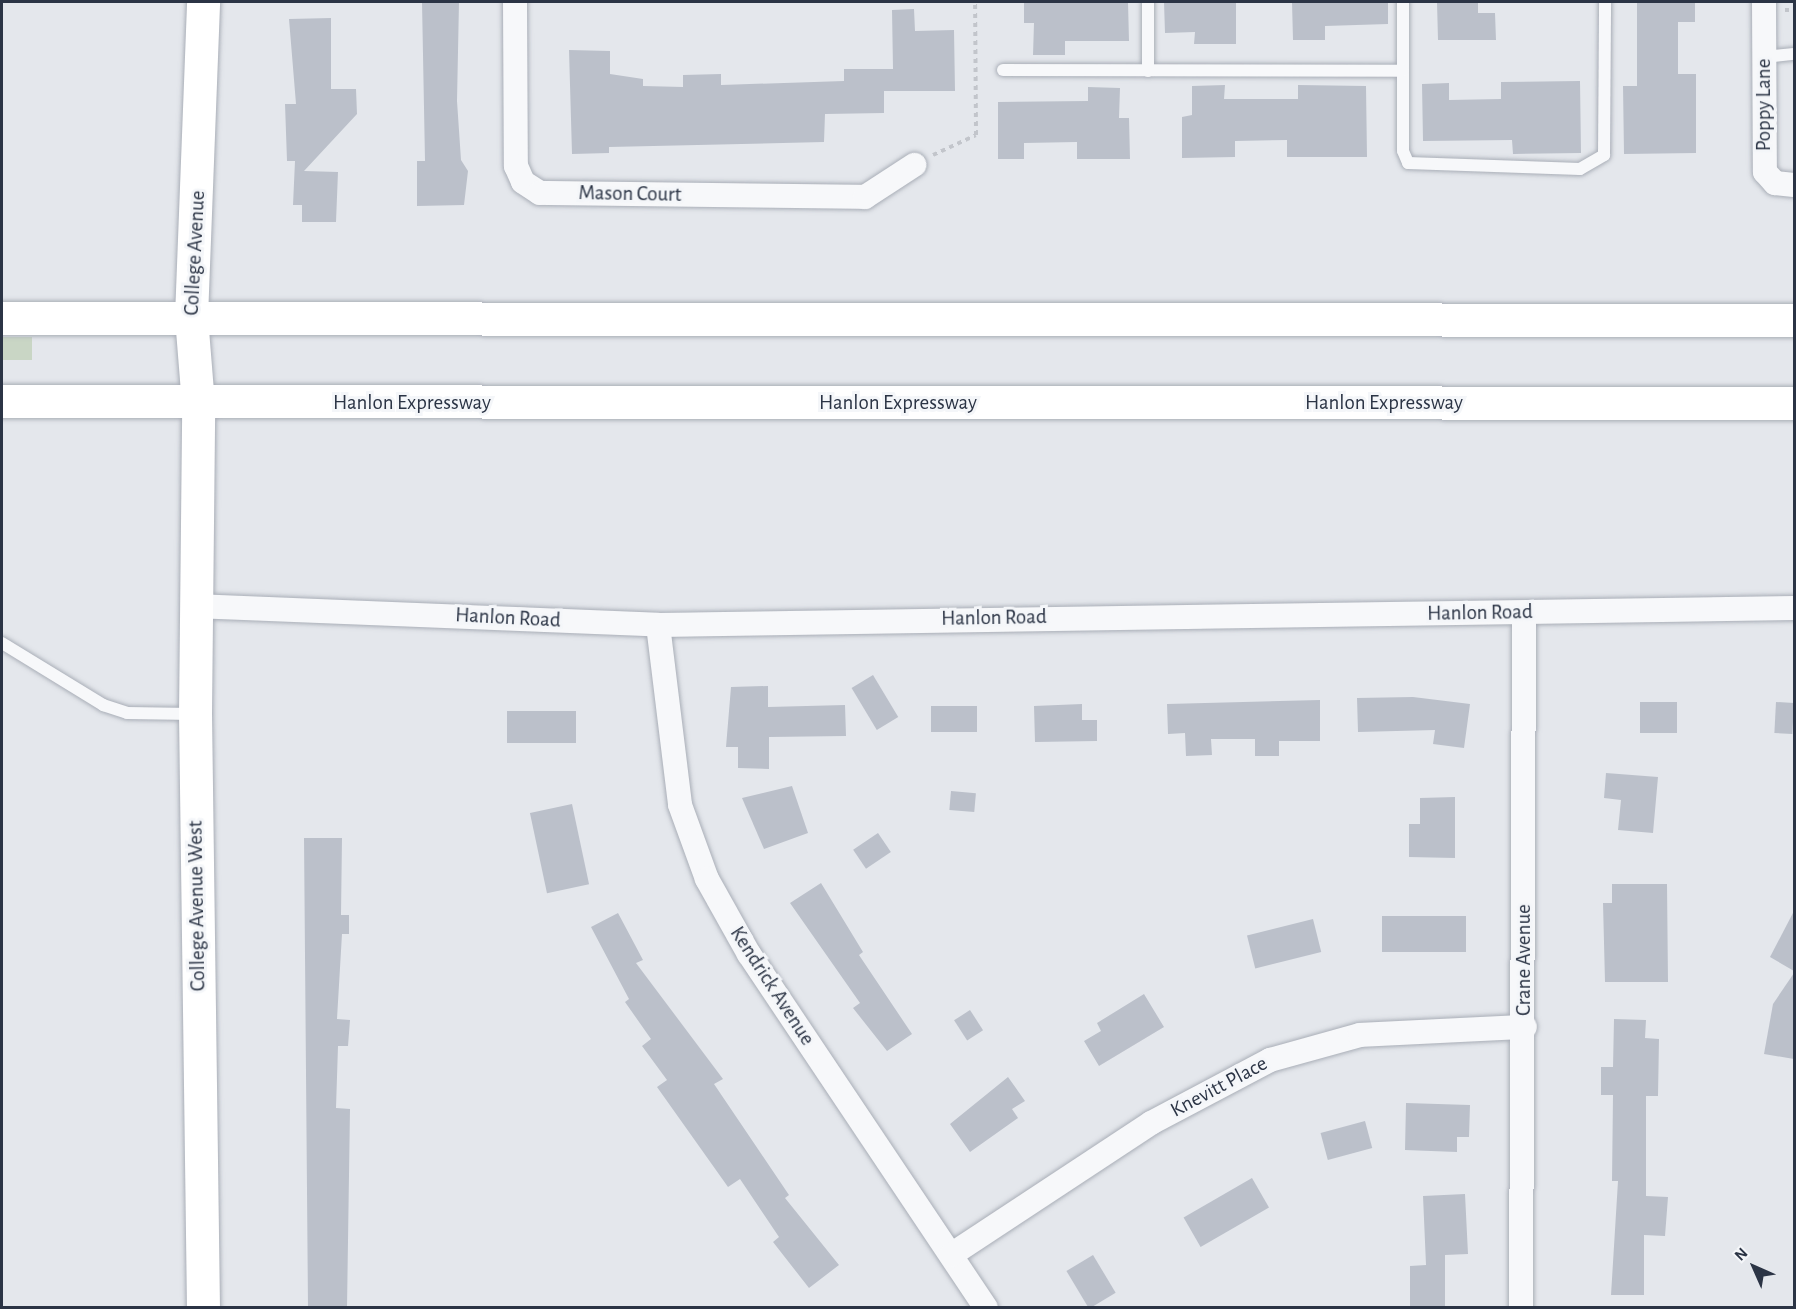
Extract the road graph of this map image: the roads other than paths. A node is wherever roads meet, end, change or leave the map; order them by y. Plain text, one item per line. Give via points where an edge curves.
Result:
1 (203, 2) edge
2 (515, 2) edge
3 (1148, 2) edge
4 (1403, 2) edge
5 (1605, 2) edge
6 (1764, 2) edge
7 (1794, 54) edge
8 (1764, 57) junction
9 (1003, 70) dead end
10 (1148, 70) junction
11 (1403, 71) junction
12 (914, 165) road end
13 (1794, 185) edge
14 (191, 317) junction
15 (2, 318) edge
16 (1794, 320) edge
17 (2, 401) edge
18 (1794, 403) edge
19 (198, 404) junction
20 (195, 504) joint
21 (194, 606) junction
22 (1794, 608) edge
23 (1524, 613) junction
24 (658, 625) junction
25 (2, 643) edge
26 (195, 714) junction
27 (1525, 1027) junction
28 (951, 1255) junction
29 (203, 1308) edge
30 (986, 1308) edge
31 (1521, 1308) edge

1 - 14 main road, College Avenue
2 - 12 street, Mason Court via 516,166 523,182 540,194 865,197
3 - 10 lane
4 - 11 lane
5 - 11 lane via 1604,155 1589,167 1414,167 1402,151
6 - 8 street, Poppy Lane
7 - 8 lane
8 - 13 street, Poppy Lane via 1765,172 1775,183
9 - 10 lane
10 - 11 lane
14 - 15 main road
14 - 16 main road
14 - 19 main road, College Avenue
17 - 19 main road, Hanlon Expressway
18 - 19 main road, Hanlon Expressway
19 - 20 main road, College Avenue
20 - 21 main road, College Avenue West
21 - 24 street, Hanlon Road
21 - 26 main road, College Avenue West
22 - 23 street, Hanlon Road
23 - 24 street, Hanlon Road
23 - 27 street, Crane Avenue
24 - 28 street, Kendrick Avenue via 680,805 706,879 748,954
25 - 26 lane via 103,705 127,713
26 - 29 main road, College Avenue West
27 - 28 street, Knevitt Place via 1360,1035 1270,1060 1151,1123
27 - 31 street, Crane Avenue
28 - 30 street, Kendrick Avenue

